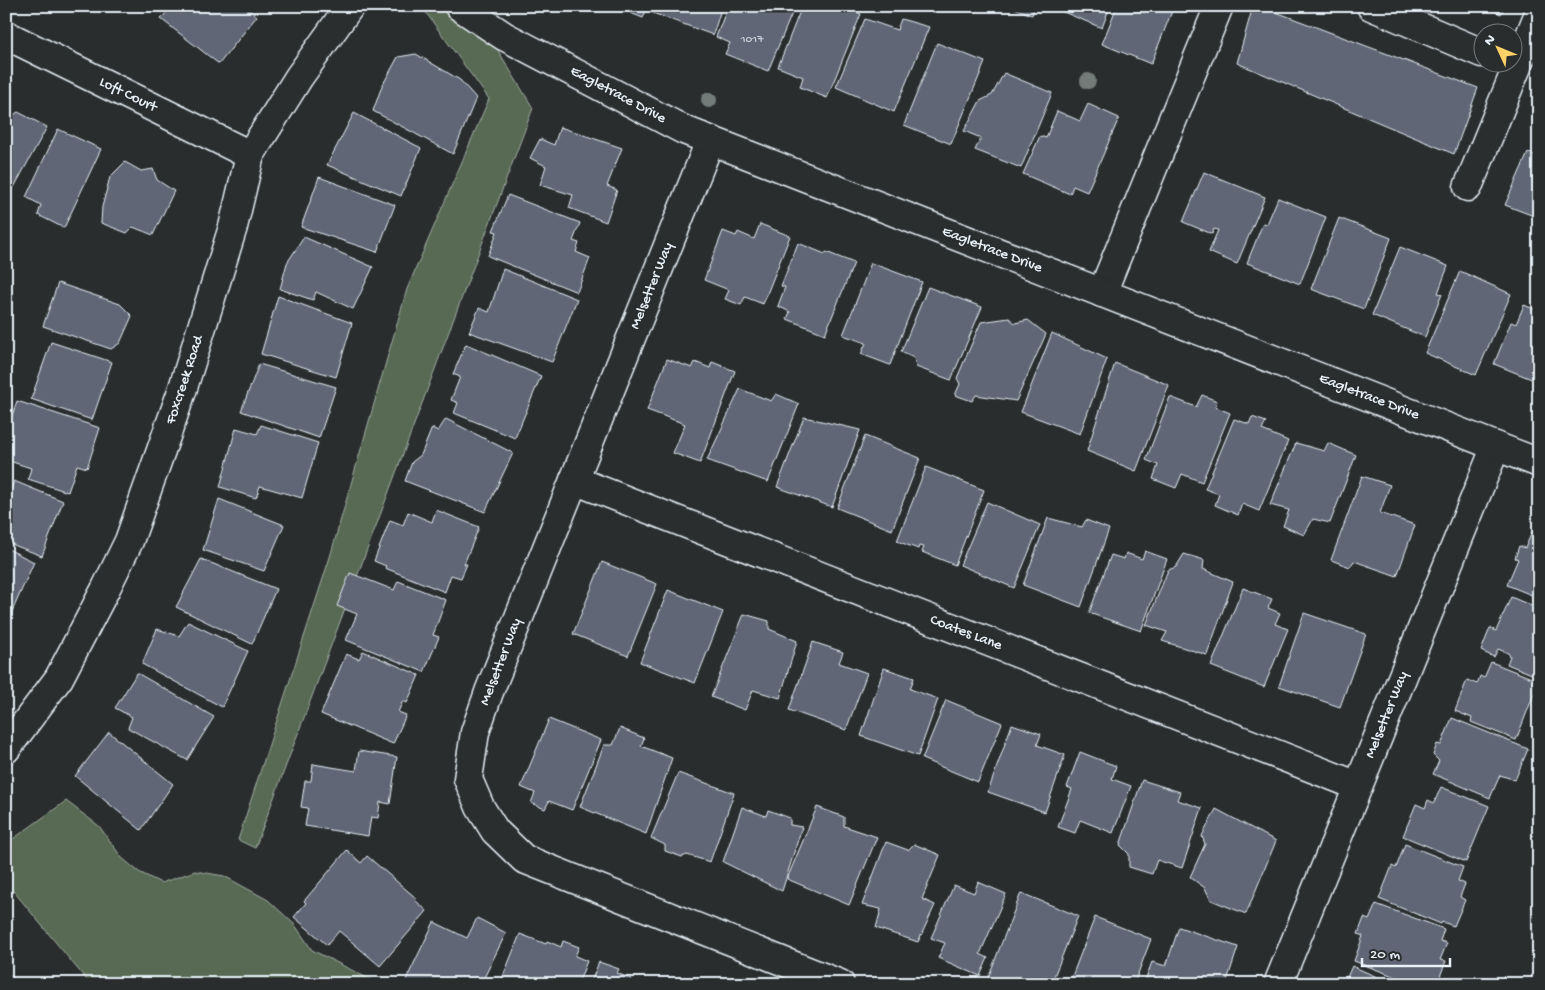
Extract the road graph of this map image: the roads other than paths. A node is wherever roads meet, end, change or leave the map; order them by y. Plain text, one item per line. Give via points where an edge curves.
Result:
1 (350, 6) edge
2 (459, 6) edge
3 (1219, 6) edge
4 (1371, 6) edge
5 (1539, 13) edge
6 (6, 35) edge
7 (1522, 43) edge
8 (1472, 49) edge
9 (1508, 72) edge
10 (710, 141) junction
11 (250, 155) junction
12 (1468, 187) dead end
13 (1102, 293) junction
14 (1496, 446) junction
15 (1539, 463) edge
16 (574, 480) junction
17 (6, 749) edge
18 (1358, 786) junction
19 (840, 984) edge
20 (1278, 984) edge

1 - 11 street, Foxcreek Road via 299,77
2 - 10 street, Eagletrace Drive via 504,36
3 - 13 street
4 - 8 street
5 - 7 street
6 - 11 street, Loft Court
9 - 12 street
10 - 13 street, Eagletrace Drive
10 - 16 street, Melsetter Way
11 - 17 street, Foxcreek Road via 233,227 182,391 129,541 58,678
13 - 14 street, Eagletrace Drive
14 - 15 street, Eagletrace Drive
14 - 18 street, Melsetter Way
16 - 18 street, Coates Lane
16 - 19 street, Melsetter Way via 475,732 468,779 480,807 495,831 524,859
18 - 20 street, Melsetter Way

